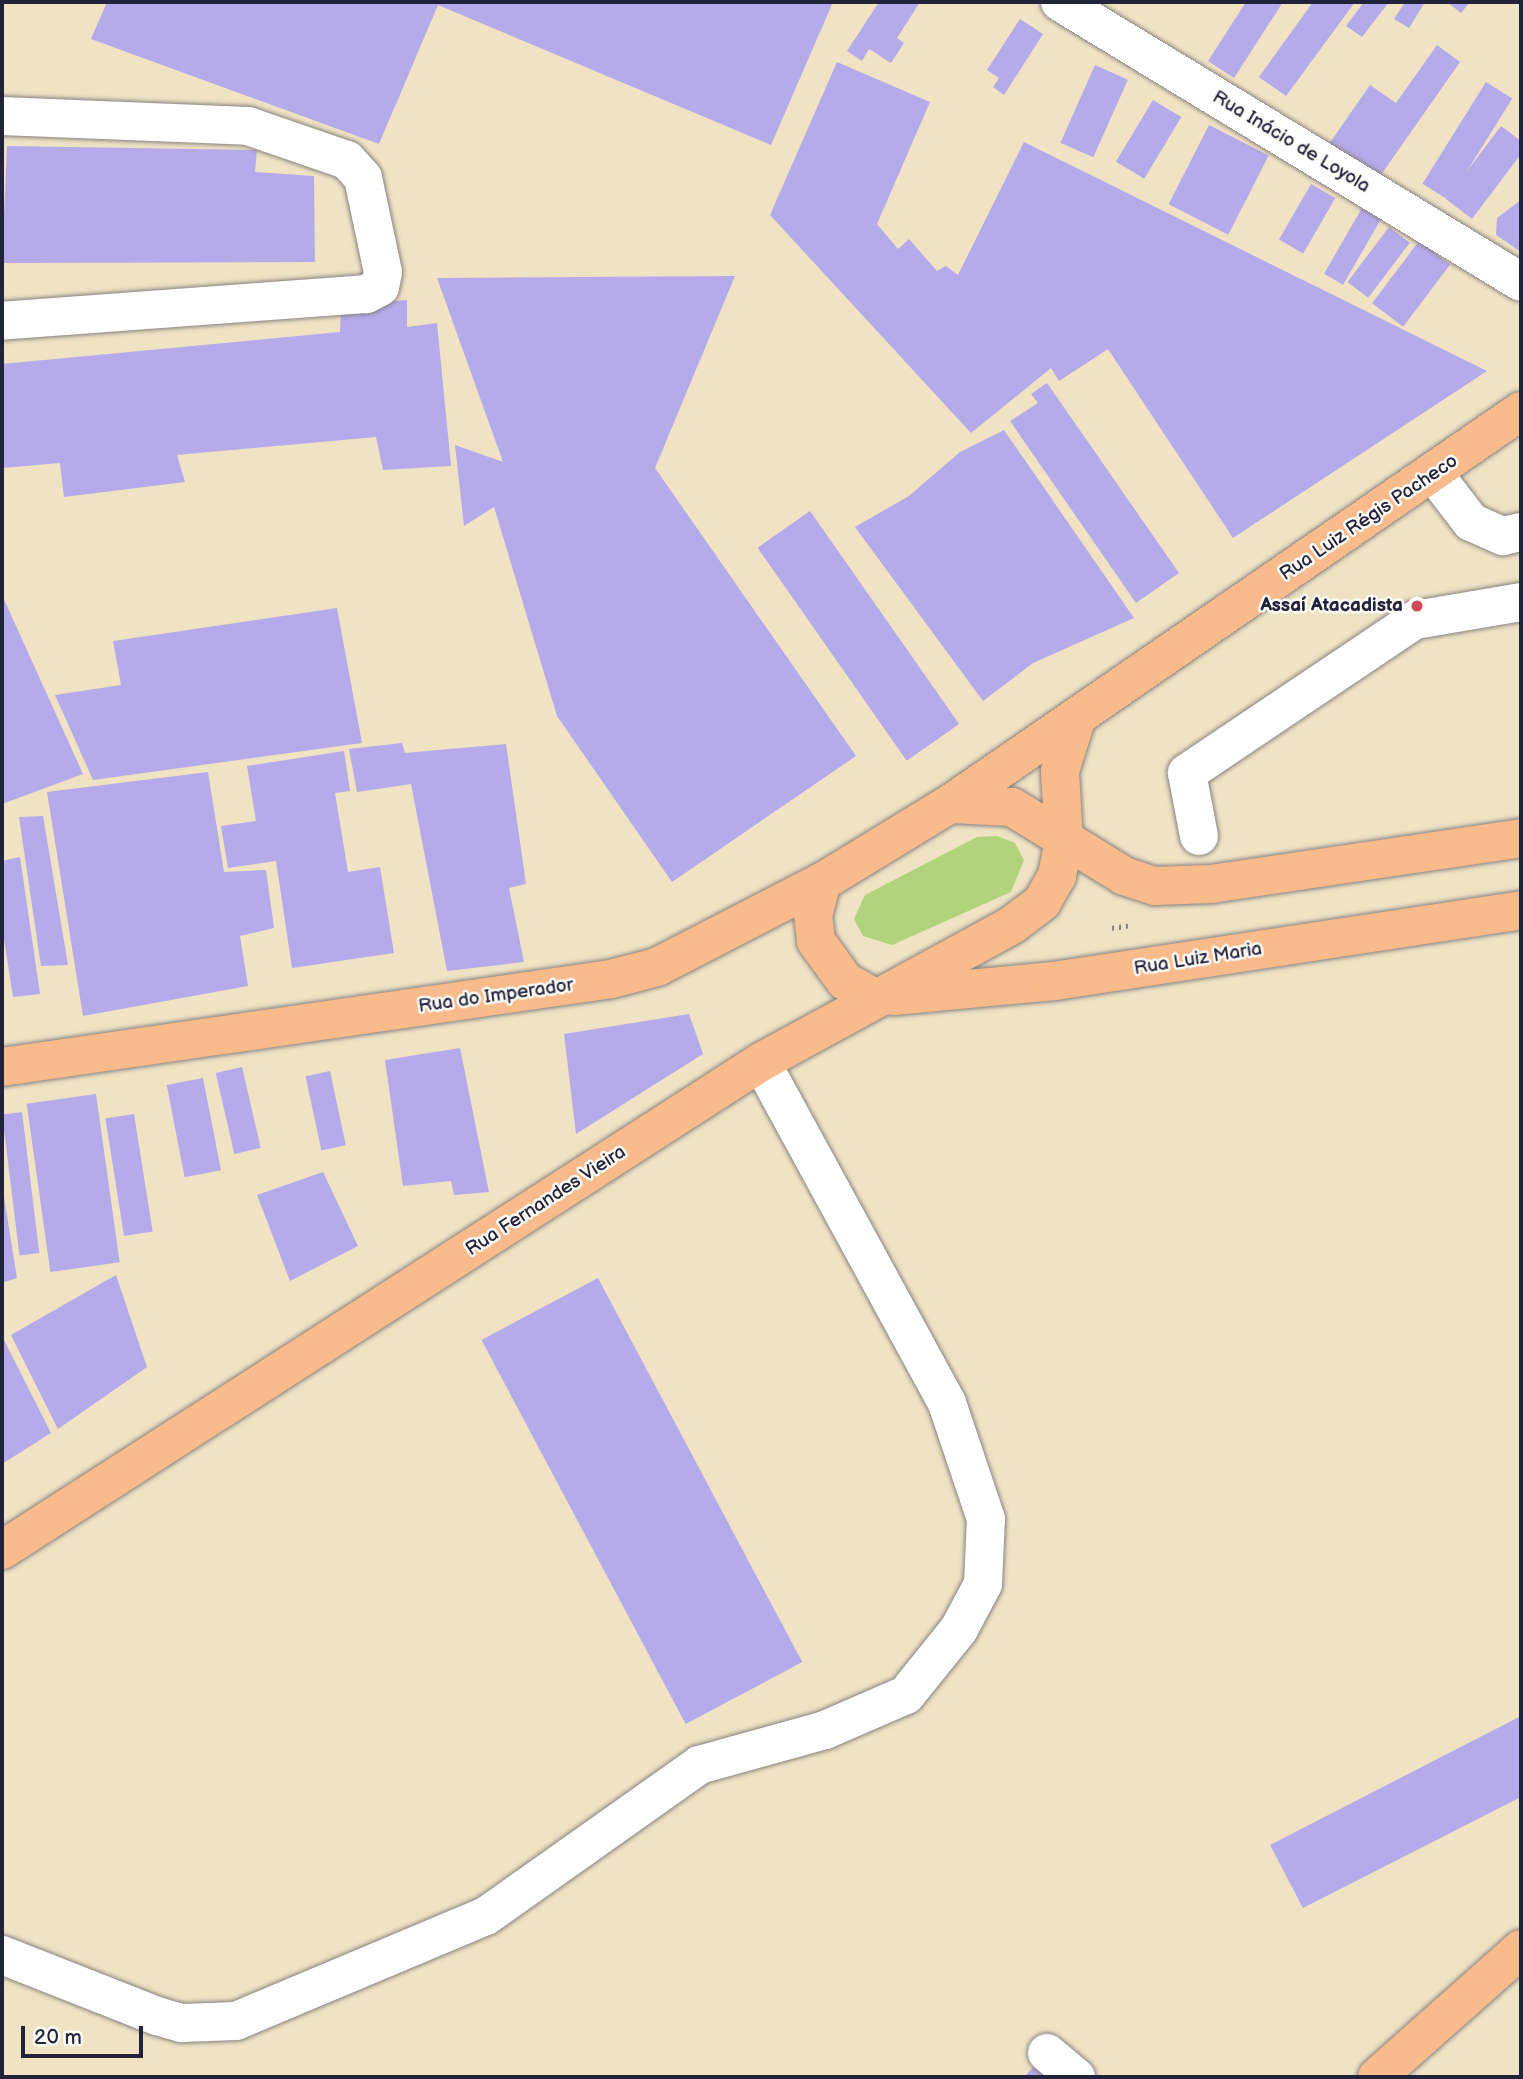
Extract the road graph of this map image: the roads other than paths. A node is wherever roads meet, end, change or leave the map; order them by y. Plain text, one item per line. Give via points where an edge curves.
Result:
1 (1060, 2) edge
2 (2, 116) edge
3 (1521, 282) edge
4 (2, 321) edge
5 (1521, 411) edge
6 (1434, 474) junction
7 (1521, 532) edge
8 (1521, 602) edge
9 (1077, 717) junction
10 (950, 804) junction
11 (1199, 836) dead end
12 (1521, 838) edge
13 (1064, 841) junction
14 (821, 881) junction
15 (1521, 910) edge
16 (873, 997) junction
17 (761, 1062) junction
18 (2, 1067) edge
19 (2, 1550) edge
20 (1521, 1949) edge
21 (2, 1955) edge
22 (1047, 2053) dead end
23 (1076, 2077) edge
24 (1377, 2077) edge

1 - 3 street, Rua Inácio de Loyola
2 - 4 street via 248,126 347,160 363,178 383,272 380,287 366,294
5 - 6 main road, Rua Luiz Régis Pacheco
6 - 7 street via 1471,522 1503,536
6 - 9 main road, Rua Luiz Régis Pacheco
8 - 11 street via 1415,620 1187,773
9 - 10 main road, Rua Luiz Régis Pacheco
9 - 13 main road via 1060,771
10 - 13 main road via 1012,807
10 - 14 main road, Rua do Imperador
12 - 13 main road via 1183,887 1124,876
13 - 16 main road, Rua Fernandes Vieira via 1057,876 1042,902 1013,925
14 - 16 main road via 813,915 816,940 845,981
14 - 18 main road, Rua do Imperador via 657,967 611,979
15 - 16 main road, Rua Luiz Maria via 1054,981
16 - 17 main road, Rua Fernandes Vieira
17 - 19 main road, Rua Fernandes Vieira
17 - 21 street via 947,1403 986,1519 983,1584 959,1629 906,1695 825,1730 699,1765 486,1916 236,2021 169,2020
20 - 24 main road
22 - 23 street

